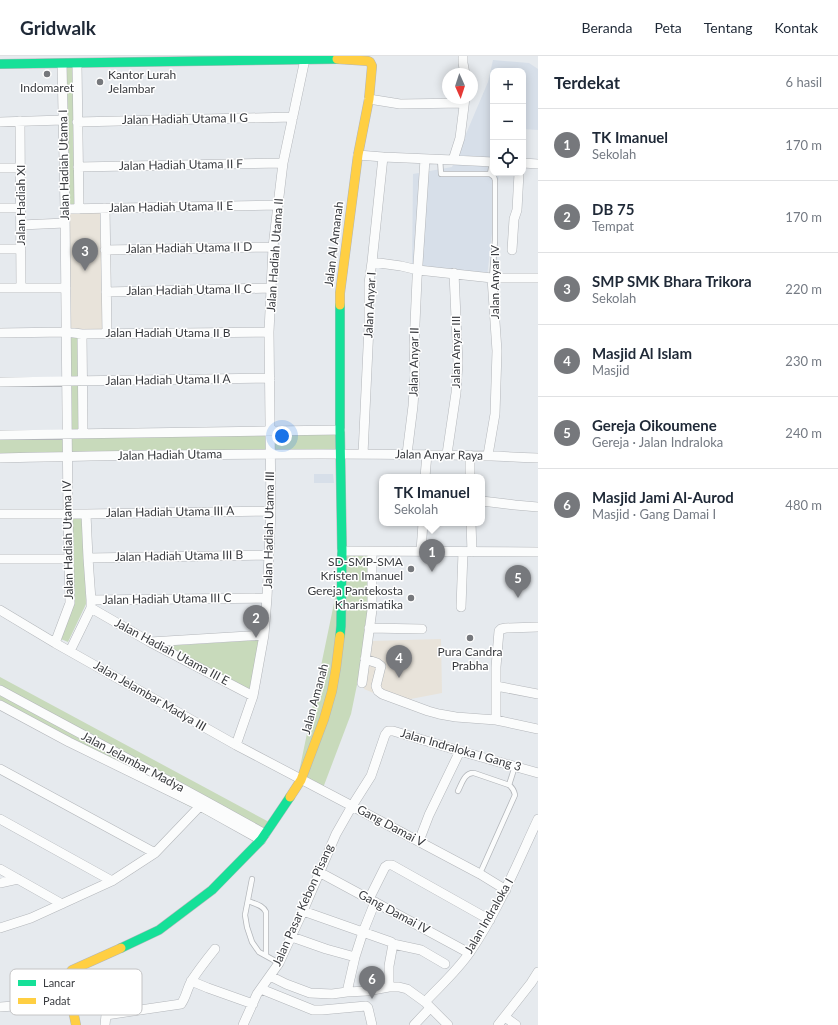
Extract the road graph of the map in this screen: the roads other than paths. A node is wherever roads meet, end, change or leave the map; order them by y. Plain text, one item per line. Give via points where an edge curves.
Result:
1 (463, 56) edge
2 (305, 59) junction
3 (0, 64) edge
4 (62, 64) junction
5 (77, 64) junction
6 (464, 68) edge
7 (369, 98) junction
8 (442, 101) edge
9 (464, 104) edge
10 (293, 117) junction
11 (63, 120) junction
12 (20, 121) junction
13 (0, 122) edge
14 (77, 122) junction
15 (358, 155) junction
16 (383, 158) junction
17 (425, 159) junction
18 (440, 159) junction
19 (454, 160) junction
20 (490, 162) edge
21 (283, 163) junction
22 (526, 163) edge
23 (538, 164) edge
24 (78, 167) junction
25 (0, 168) edge
26 (20, 168) junction
27 (490, 174) edge
28 (493, 176) edge
29 (519, 176) edge
30 (278, 205) junction
31 (0, 208) edge
32 (21, 208) junction
33 (104, 208) junction
34 (65, 209) junction
35 (79, 209) junction
36 (65, 223) junction
37 (21, 225) junction
38 (273, 247) junction
39 (0, 249) edge
40 (21, 249) junction
41 (105, 250) junction
42 (512, 250) dead end
43 (372, 262) junction
44 (418, 270) junction
45 (454, 273) junction
46 (492, 278) junction
47 (538, 278) edge
48 (0, 288) edge
49 (21, 288) junction
50 (66, 288) junction
51 (271, 288) junction
52 (106, 292) junction
53 (66, 332) junction
54 (269, 332) junction
55 (0, 333) edge
56 (106, 333) junction
57 (82, 334) junction
58 (270, 378) junction
59 (83, 380) junction
60 (67, 381) junction
61 (0, 382) edge
62 (340, 430) junction
63 (270, 432) junction
64 (68, 433) junction
65 (83, 433) junction
66 (0, 435) edge
67 (271, 454) junction
68 (340, 454) junction
69 (363, 454) junction
70 (407, 454) junction
71 (427, 454) junction
72 (448, 454) junction
73 (470, 455) junction
74 (488, 455) junction
75 (68, 456) junction
76 (0, 458) edge
77 (538, 458) edge
78 (425, 474) edge
79 (470, 474) edge
80 (485, 501) edge
81 (538, 507) edge
82 (271, 511) junction
83 (0, 514) edge
84 (68, 514) junction
85 (86, 514) junction
86 (423, 526) edge
87 (471, 526) edge
88 (342, 551) junction
89 (421, 551) junction
90 (372, 552) junction
91 (467, 552) junction
92 (538, 552) edge
93 (269, 555) junction
94 (88, 558) junction
95 (69, 559) junction
96 (0, 560) edge
97 (268, 598) junction
98 (91, 604) junction
99 (461, 607) dead end
100 (0, 610) edge
101 (538, 627) edge
102 (369, 628) junction
103 (422, 629) dead end
104 (264, 635) junction
105 (150, 642) junction
106 (55, 643) junction
107 (70, 651) junction
108 (365, 659) junction
109 (362, 683) dead end
110 (496, 686) junction
111 (0, 690) edge
112 (538, 694) edge
113 (253, 696) junction
114 (0, 705) edge
115 (496, 720) junction
116 (62, 724) junction
117 (538, 729) edge
118 (76, 732) junction
119 (55, 735) junction
120 (385, 735) joint
121 (69, 742) junction
122 (236, 746) junction
123 (460, 751) junction
124 (515, 766) junction
125 (1, 773) edge
126 (538, 773) edge
127 (301, 780) junction
128 (509, 785) junction
129 (458, 791) dead end
130 (200, 806) junction
131 (352, 806) junction
132 (0, 819) edge
133 (538, 819) edge
134 (263, 837) junction
135 (419, 841) junction
136 (155, 853) junction
137 (0, 869) edge
138 (319, 872) junction
139 (481, 872) junction
140 (18, 879) junction
141 (252, 879) dead end
142 (112, 881) junction
143 (0, 883) edge
144 (506, 890) junction
145 (372, 900) junction
146 (248, 901) junction
147 (62, 904) junction
148 (303, 911) junction
149 (490, 920) junction
150 (0, 928) edge
151 (363, 932) junction
152 (292, 937) junction
153 (393, 944) junction
154 (215, 949) dead end
155 (469, 953) junction
156 (266, 955) junction
157 (355, 957) junction
158 (279, 962) junction
159 (445, 964) dead end
160 (74, 969) edge
161 (538, 972) edge
162 (270, 976) junction
163 (191, 981) junction
164 (535, 985) edge
165 (390, 987) junction
166 (261, 989) junction
167 (347, 992) junction
168 (253, 1004) junction
169 (427, 1005) junction
170 (10, 1006) edge
171 (0, 1007) edge
172 (142, 1010) edge
173 (74, 1015) edge
174 (106, 1015) edge
175 (505, 1017) junction
176 (76, 1025) edge
177 (105, 1025) edge
178 (243, 1025) edge
179 (372, 1025) edge
180 (414, 1025) edge
181 (448, 1025) edge
182 (498, 1025) edge
183 (516, 1025) edge

1 - 6 street
2 - 5 street
2 - 7 street, Jalan Al Amanah via 370,62 372,66
2 - 10 street, Jalan Hadiah Utama II
3 - 4 street
4 - 5 street
4 - 11 street, Jalan Hadiah Utama I
5 - 14 street, Jalan Hadiah Utama I
7 - 8 street via 400,104
7 - 15 street, Jalan Al Amanah
9 - 19 street
10 - 14 street, Jalan Hadiah Utama II G
10 - 21 street, Jalan Hadiah Utama II
11 - 12 street
11 - 34 street, Jalan Hadiah Utama I
12 - 13 street
12 - 26 street, Jalan Hadiah XI
14 - 24 street, Jalan Hadiah Utama I
15 - 16 street
15 - 62 street, Jalan Al Amanah via 340,293
16 - 17 street
16 - 43 street, Jalan Anyar I
17 - 18 street
17 - 44 street, Jalan Anyar II
18 - 19 street
18 - 27 lane via 441,174
19 - 20 street
21 - 24 street, Jalan Hadiah Utama II F
21 - 30 street, Jalan Hadiah Utama II
22 - 23 street
24 - 35 street, Jalan Hadiah Utama I
25 - 26 street
26 - 32 street, Jalan Hadiah XI
28 - 46 lane, Jalan Anyar IV via 495,180 495,240
29 - 42 street
30 - 33 street, Jalan Hadiah Utama II E
30 - 38 street, Jalan Hadiah Utama II
31 - 32 street
32 - 37 street, Jalan Hadiah XI
33 - 35 street, Jalan Hadiah Utama II E
33 - 41 street
34 - 35 street, Jalan Hadiah Utama II E
34 - 36 street, Jalan Hadiah Utama I
36 - 37 street
36 - 50 street, Jalan Hadiah Utama I
37 - 40 street, Jalan Hadiah XI
38 - 41 street, Jalan Hadiah Utama II D
38 - 51 street, Jalan Hadiah Utama II
39 - 40 street
40 - 49 street, Jalan Hadiah XI
41 - 52 street
43 - 44 street
43 - 69 street, Jalan Anyar I via 369,283
44 - 45 street
44 - 70 street, Jalan Anyar II via 415,375
45 - 46 street
45 - 72 street, Jalan Anyar III via 458,362
46 - 47 street
46 - 74 street, Jalan Anyar IV via 497,351 495,414
48 - 49 street
49 - 50 street
50 - 53 street, Jalan Hadiah Utama I
51 - 52 street, Jalan Hadiah Utama II C
51 - 54 street, Jalan Hadiah Utama II
52 - 56 street
53 - 55 street, Jalan Hadiah Utama II B
53 - 57 street, Jalan Hadiah Utama II B
53 - 60 street, Jalan Hadiah Utama I
54 - 56 street, Jalan Hadiah Utama II B
54 - 58 street, Jalan Hadiah Utama II
56 - 57 street, Jalan Hadiah Utama II B
57 - 59 street
58 - 59 street, Jalan Hadiah Utama II A
58 - 63 street, Jalan Hadiah Utama II
59 - 60 street, Jalan Hadiah Utama II A
59 - 65 street
60 - 61 street, Jalan Hadiah Utama II A
60 - 64 street, Jalan Hadiah Utama I
62 - 63 street, Jalan Hadiah Utama
62 - 68 street, Jalan Amanah
63 - 65 street, Jalan Hadiah Utama
63 - 67 street, Jalan Hadiah Utama II
64 - 65 street, Jalan Hadiah Utama
64 - 66 street, Jalan Hadiah Utama
64 - 75 street, Jalan Hadiah Utama IV
67 - 68 street, Jalan Hadiah Utama
67 - 75 street, Jalan Hadiah Utama
67 - 82 street, Jalan Hadiah Utama III
68 - 69 street, Jalan Anyar Raya
68 - 88 street, Jalan Amanah
69 - 70 street, Jalan Anyar Raya
70 - 71 street, Jalan Anyar Raya
71 - 72 street, Jalan Anyar Raya
71 - 78 street
72 - 73 street, Jalan Anyar Raya
73 - 74 street, Jalan Anyar Raya
73 - 79 street
74 - 77 street, Jalan Anyar Raya
75 - 76 street, Jalan Hadiah Utama
75 - 84 street, Jalan Hadiah Utama IV
80 - 81 street
82 - 85 street, Jalan Hadiah Utama III A
82 - 93 street, Jalan Hadiah Utama III
83 - 84 street, Jalan Hadiah Utama III A
84 - 85 street, Jalan Hadiah Utama III A
84 - 95 street, Jalan Hadiah Utama IV
85 - 94 street
86 - 89 street
87 - 91 street
88 - 90 street
88 - 127 street, Jalan Amanah via 340,631 331,696
89 - 90 street
89 - 91 street
90 - 102 street via 372,610
91 - 92 street
91 - 99 street
93 - 94 street, Jalan Hadiah Utama III B
93 - 97 street, Jalan Hadiah Utama III
94 - 98 street
95 - 96 street
95 - 106 street, Jalan Hadiah Utama IV via 70,603
97 - 98 street, Jalan Hadiah Utama III C
97 - 104 street, Jalan Hadiah Utama III
98 - 105 street, Jalan Hadiah Utama III E
98 - 107 street
100 - 106 street, Jalan Jelambar Madya III
101 - 110 street via 504,628 499,631
102 - 103 street
102 - 108 street
104 - 105 street
104 - 113 street, Jalan Hadiah Utama III
105 - 113 street, Jalan Hadiah Utama III E
106 - 107 street, Jalan Jelambar Madya III
107 - 122 street, Jalan Jelambar Madya III
108 - 109 street
108 - 115 street via 377,662 381,666 376,686 382,694 428,712
110 - 112 street
110 - 115 street
111 - 116 street, Jalan Jelambar Madya
113 - 122 street, Jalan Hadiah Utama III
114 - 119 street, Jalan Jelambar Madya
115 - 117 street
116 - 118 street, Jalan Jelambar Madya
116 - 119 street
118 - 121 street
118 - 134 street, Jalan Jelambar Madya via 204,800
119 - 121 street, Jalan Jelambar Madya
120 - 123 street, Jalan Indraloka I Gang 3 via 393,731
120 - 131 street, Jalan Pasar Kebon Pisang via 371,776
121 - 130 street, Jalan Jelambar Madya
122 - 127 street, Jalan Jelambar Madya III
123 - 124 street, Jalan Indraloka I Gang 3
123 - 135 street
124 - 126 street, Jalan Indraloka I Gang 3
124 - 128 lane
125 - 136 street
127 - 131 street, Gang Damai V
127 - 134 street, Jalan Amanah
128 - 129 lane via 470,772
128 - 139 lane via 515,795
130 - 134 street, Jalan Jelambar Madya
130 - 136 street
131 - 135 street, Gang Damai V
131 - 138 street, Jalan Pasar Kebon Pisang
132 - 142 street
133 - 144 street, Jalan Indraloka I
134 - 160 street, Jalan Amanah via 212,890 159,930
135 - 139 street, Gang Damai V
136 - 142 street
137 - 140 street
138 - 145 street, Gang Damai IV
138 - 148 street, Jalan Pasar Kebon Pisang
139 - 144 street, Gang Damai V
140 - 143 street
140 - 147 street
141 - 146 lane
142 - 147 street
144 - 149 street, Jalan Indraloka I
145 - 149 street via 384,867 392,865
145 - 151 street
145 - 155 street, Gang Damai IV
146 - 156 lane via 245,915 252,942 259,952
146 - 156 lane via 263,907 266,912
147 - 150 street
148 - 151 street
148 - 152 street, Jalan Pasar Kebon Pisang
149 - 155 street, Jalan Indraloka I
151 - 153 street
151 - 157 street
152 - 157 street
152 - 158 street, Jalan Pasar Kebon Pisang
153 - 159 street via 421,950
153 - 165 street via 388,966
154 - 163 street
155 - 169 street, Jalan Indraloka I
156 - 158 lane
157 - 167 street
158 - 162 street, Jalan Pasar Kebon Pisang
161 - 164 street
162 - 166 street, Jalan Pasar Kebon Pisang
162 - 167 street via 310,993
163 - 168 street
163 - 172 street via 180,1005
164 - 175 street
165 - 167 street
165 - 169 street via 407,988
166 - 168 street, Jalan Pasar Kebon Pisang
166 - 179 street via 313,1010 366,1006
168 - 178 street, Jalan Pasar Kebon Pisang
169 - 180 street, Jalan Indraloka I
169 - 181 street
170 - 171 street
173 - 176 street
174 - 177 street
175 - 182 street
175 - 183 street

